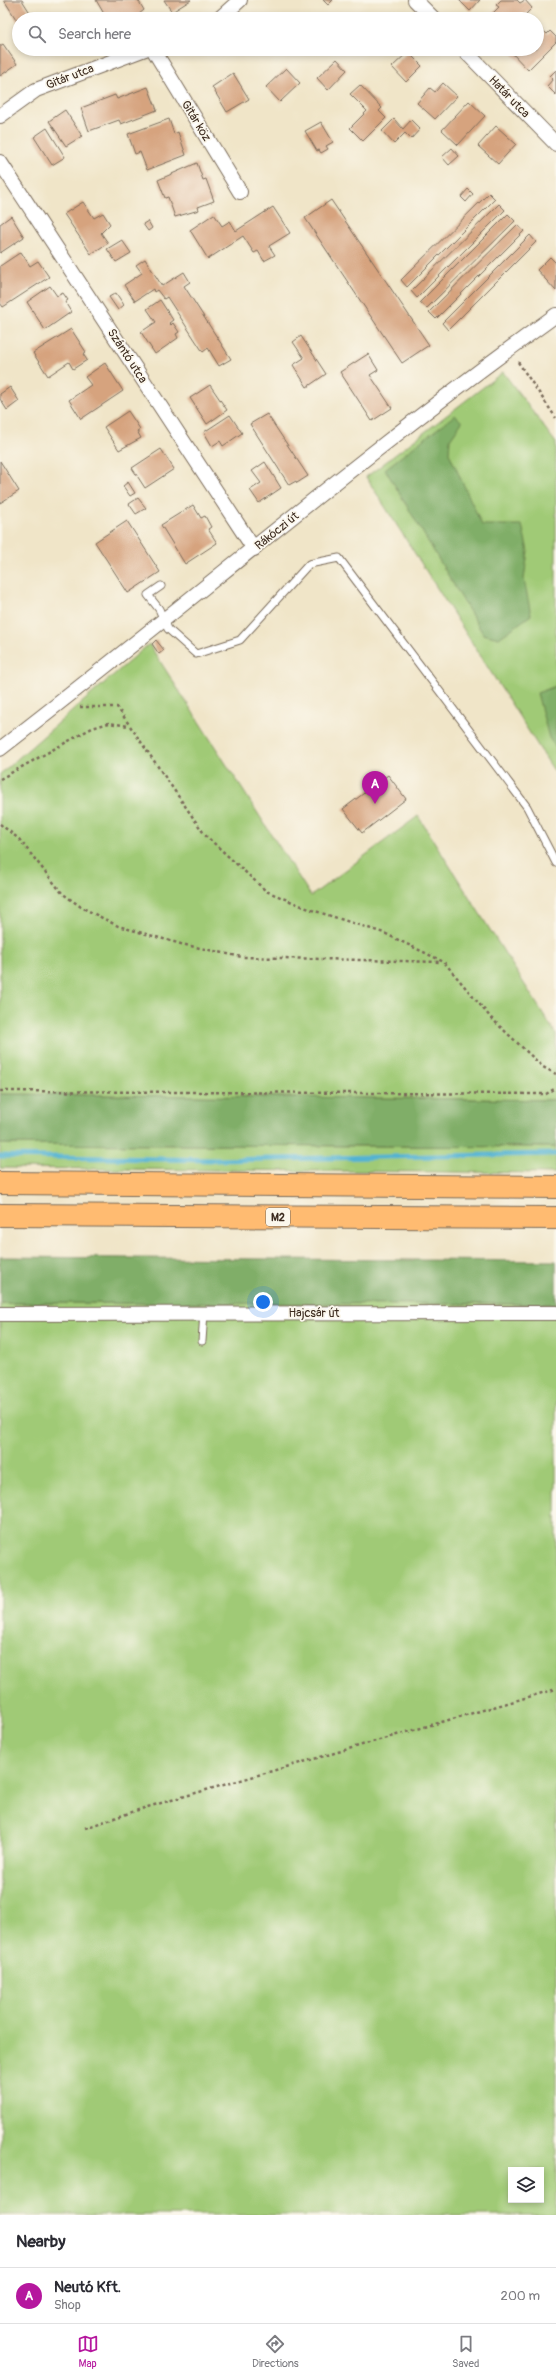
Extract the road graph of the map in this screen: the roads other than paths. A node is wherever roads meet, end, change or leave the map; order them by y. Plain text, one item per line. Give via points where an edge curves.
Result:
1 (240, 0) edge
2 (415, 0) edge
3 (227, 12) edge
4 (427, 12) edge
5 (126, 56) edge
6 (157, 56) edge
7 (470, 56) edge
8 (0, 116) edge
9 (556, 144) edge
10 (0, 162) edge
11 (240, 192) dead end
12 (556, 314) edge
13 (254, 549) junction
14 (161, 586) dead end
15 (163, 623) junction
16 (0, 749) edge
17 (556, 864) edge
18 (0, 1183) edge
19 (556, 1187) edge
20 (0, 1215) edge
21 (556, 1218) edge
22 (204, 1313) junction
23 (556, 1313) edge
24 (0, 1314) edge
25 (202, 1341) dead end

1 - 3 street
2 - 4 street
5 - 8 street, Gitár utca via 36,90
6 - 11 street, Gitár köz
7 - 9 street, Határ utca
10 - 13 street, Szántó utca
12 - 13 street, Rákóczi út via 426,412
13 - 15 street, Rákóczi út
14 - 15 lane via 148,595 159,609
15 - 16 street, Rákóczi út
15 - 17 lane via 196,654 240,640 309,564 339,558 527,807
18 - 19 highway
20 - 21 highway, M2
22 - 23 street, Hajcsár út
22 - 24 street, Hajcsár út
22 - 25 lane

